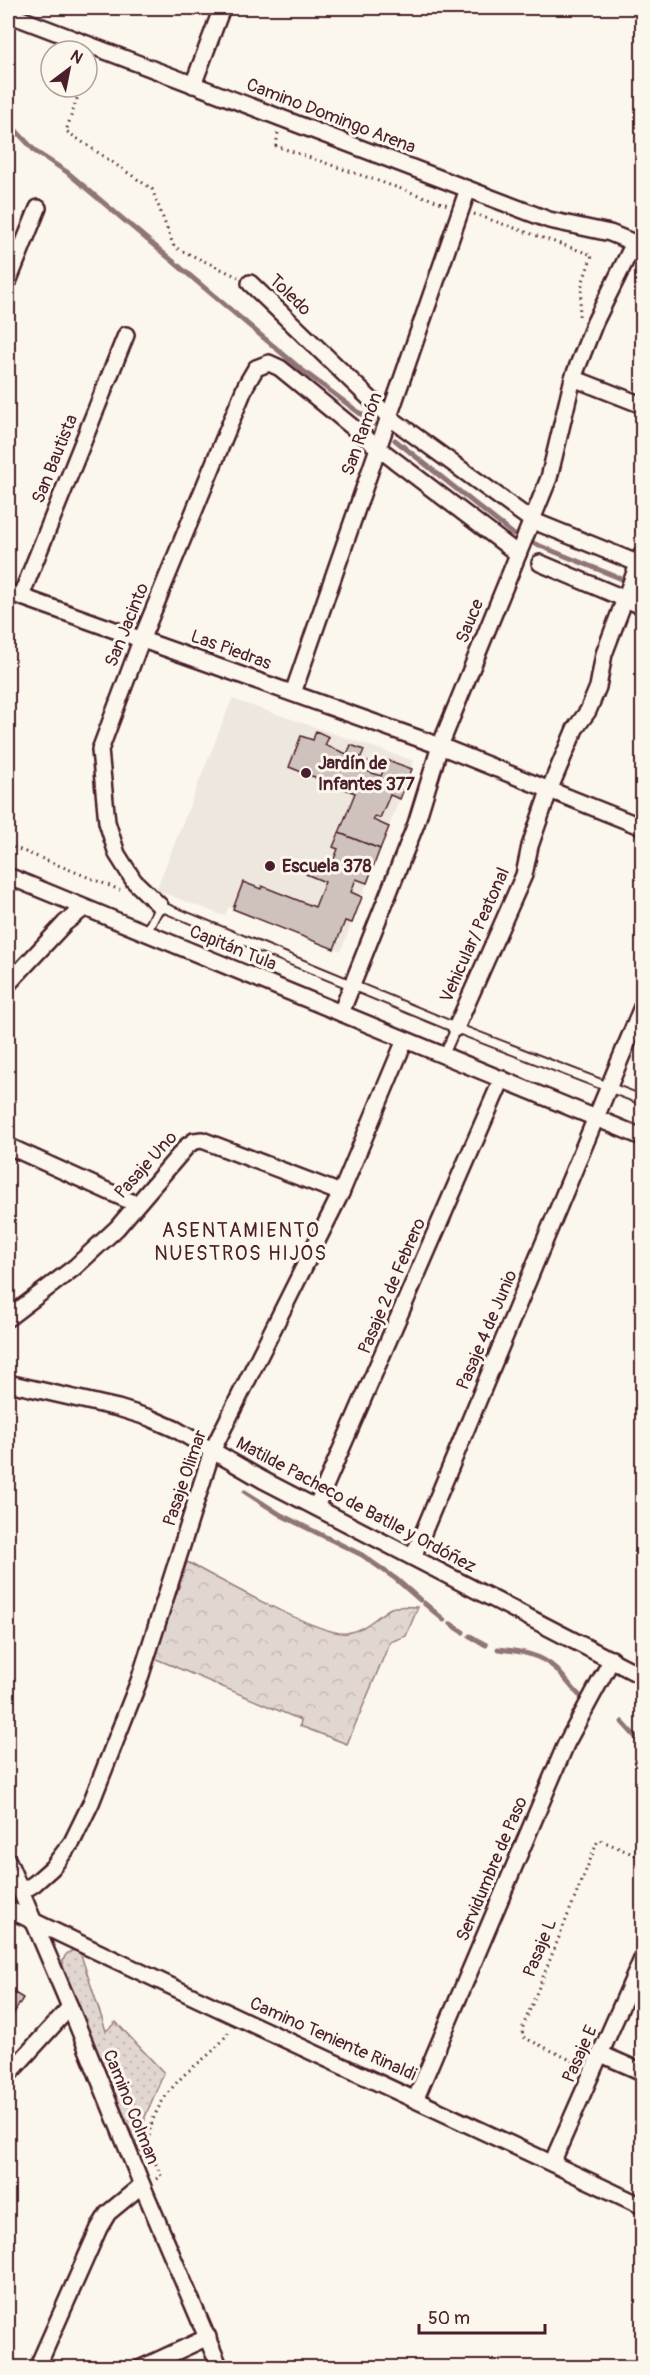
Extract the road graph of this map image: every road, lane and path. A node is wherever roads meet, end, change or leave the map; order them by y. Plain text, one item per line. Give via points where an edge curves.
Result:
1 (222, 8) edge
2 (8, 14) edge
3 (193, 85) junction
4 (77, 99) edge
5 (468, 189) junction
6 (38, 208) dead end
7 (638, 245) edge
8 (8, 282) edge
9 (250, 283) joint
10 (126, 335) dead end
11 (573, 378) junction
12 (642, 405) edge
13 (389, 417) junction
14 (377, 447) junction
15 (531, 520) junction
16 (518, 554) junction
17 (641, 561) edge
18 (540, 563) dead end
19 (14, 594) edge
20 (625, 598) junction
21 (642, 606) edge
22 (142, 638) junction
23 (293, 693) junction
24 (440, 746) junction
25 (550, 788) junction
26 (642, 827) edge
27 (8, 845) edge
28 (8, 876) edge
29 (127, 893) dead end
30 (160, 906) junction
31 (84, 908) junction
32 (146, 933) junction
33 (8, 984) edge
34 (352, 986) junction
35 (642, 1007) edge
36 (341, 1013) junction
37 (456, 1028) junction
38 (405, 1040) junction
39 (444, 1055) junction
40 (502, 1079) junction
41 (610, 1087) junction
42 (642, 1100) edge
43 (597, 1119) junction
44 (642, 1137) edge
45 (8, 1146) edge
46 (341, 1193) junction
47 (136, 1204) junction
48 (8, 1318) edge
49 (8, 1383) edge
50 (212, 1451) junction
51 (316, 1507) junction
52 (413, 1557) junction
53 (612, 1659) junction
54 (642, 1676) edge
55 (642, 1858) edge
56 (8, 1861) edge
57 (21, 1892) junction
58 (8, 1909) edge
59 (33, 1921) junction
60 (642, 1959) edge
61 (70, 2007) junction
62 (236, 2016) junction
63 (601, 2054) junction
64 (594, 2071) junction
65 (642, 2072) edge
66 (8, 2075) edge
67 (416, 2098) junction
68 (552, 2163) junction
69 (141, 2185) junction
70 (642, 2206) edge
71 (208, 2337) junction
72 (37, 2367) edge
73 (141, 2367) edge
74 (220, 2367) edge

1 - 3 street
2 - 3 street, Camino Domingo Arena
3 - 5 street, Camino Domingo Arena
4 - 9 path, Toledo via 66,131 152,189 174,246
5 - 7 street, Camino Domingo Arena via 549,220 610,233
5 - 13 street, San Ramón
6 - 8 street
7 - 11 street, Sauce via 596,322
9 - 13 street, Toledo
10 - 19 street, San Bautista
11 - 12 street
11 - 15 street, Sauce via 549,477
13 - 14 street, San Ramón
13 - 15 street, Toledo
14 - 16 street
14 - 22 street, San Jacinto via 280,368 269,363 256,368
14 - 23 street, San Ramón
15 - 16 street, Sauce
15 - 17 street, Vehicular/ Peatonal
16 - 24 street, Sauce
17 - 20 street, Vehicular/ Peatonal
18 - 20 street
19 - 22 street, Las Piedras
20 - 21 street
20 - 25 street, Vehicular/ Peatonal via 604,654 598,687
22 - 23 street, Las Piedras
22 - 30 street, San Jacinto via 100,750 107,822 117,854 134,881
23 - 24 street, Las Piedras
24 - 25 street
24 - 34 street, Sauce via 416,824
25 - 26 street
25 - 37 street, Vehicular/ Peatonal via 524,875
27 - 29 path
28 - 31 street, Capitán Tula
30 - 32 lane
30 - 34 lane
31 - 32 street, Capitán Tula
31 - 33 street
32 - 36 street, Capitán Tula
34 - 36 street, Sauce
34 - 37 lane
35 - 41 street, Pasaje 4 de Junio
36 - 38 street, Capitán Tula
37 - 39 lane
37 - 41 lane
38 - 39 street, Capitán Tula
38 - 46 street, Pasaje Olimar
39 - 40 street, Capitán Tula
40 - 43 street, Capitán Tula
40 - 51 street, Pasaje 2 de Febrero
41 - 42 lane
41 - 43 street, Pasaje 4 de Junio
43 - 44 street, Capitán Tula
43 - 52 street, Pasaje 4 de Junio
45 - 47 street
46 - 47 street, Pasaje Uno via 202,1140 187,1146
46 - 50 street, Pasaje Olimar
47 - 48 street, Pasaje Uno via 117,1228 75,1267
49 - 50 street, Matilde Pacheco de Batlle y Ordóñez via 150,1418
50 - 51 street, Matilde Pacheco de Batlle y Ordóñez
50 - 57 street, Pasaje Olimar via 139,1681 91,1803 72,1842 52,1868
51 - 52 street, Matilde Pacheco de Batlle y Ordóñez
52 - 53 street, Matilde Pacheco de Batlle y Ordóñez
53 - 54 street, Matilde Pacheco de Batlle y Ordóñez
53 - 67 street, Servidumbre de Paso via 566,1744
55 - 64 path, Pasaje L via 608,1842 597,1843 522,2030 523,2037
56 - 57 street, Camino Colman
57 - 59 street, Camino Colman
58 - 59 street, Camino Teniente Rinaldi
59 - 61 street, Camino Colman
59 - 62 street, Camino Teniente Rinaldi
60 - 63 street, Pasaje E
61 - 66 street
61 - 69 street, Camino Colman
62 - 67 street, Camino Teniente Rinaldi
62 - 69 path via 223,2042 179,2078 163,2101 149,2141 161,2176
63 - 64 street, Pasaje E
63 - 65 street
64 - 68 street, Pasaje E
67 - 68 street, Camino Teniente Rinaldi
68 - 70 street, Camino Teniente Rinaldi
69 - 71 street, Camino Colman
69 - 72 street via 108,2213 99,2228
71 - 73 street
71 - 74 street, Camino Colman

